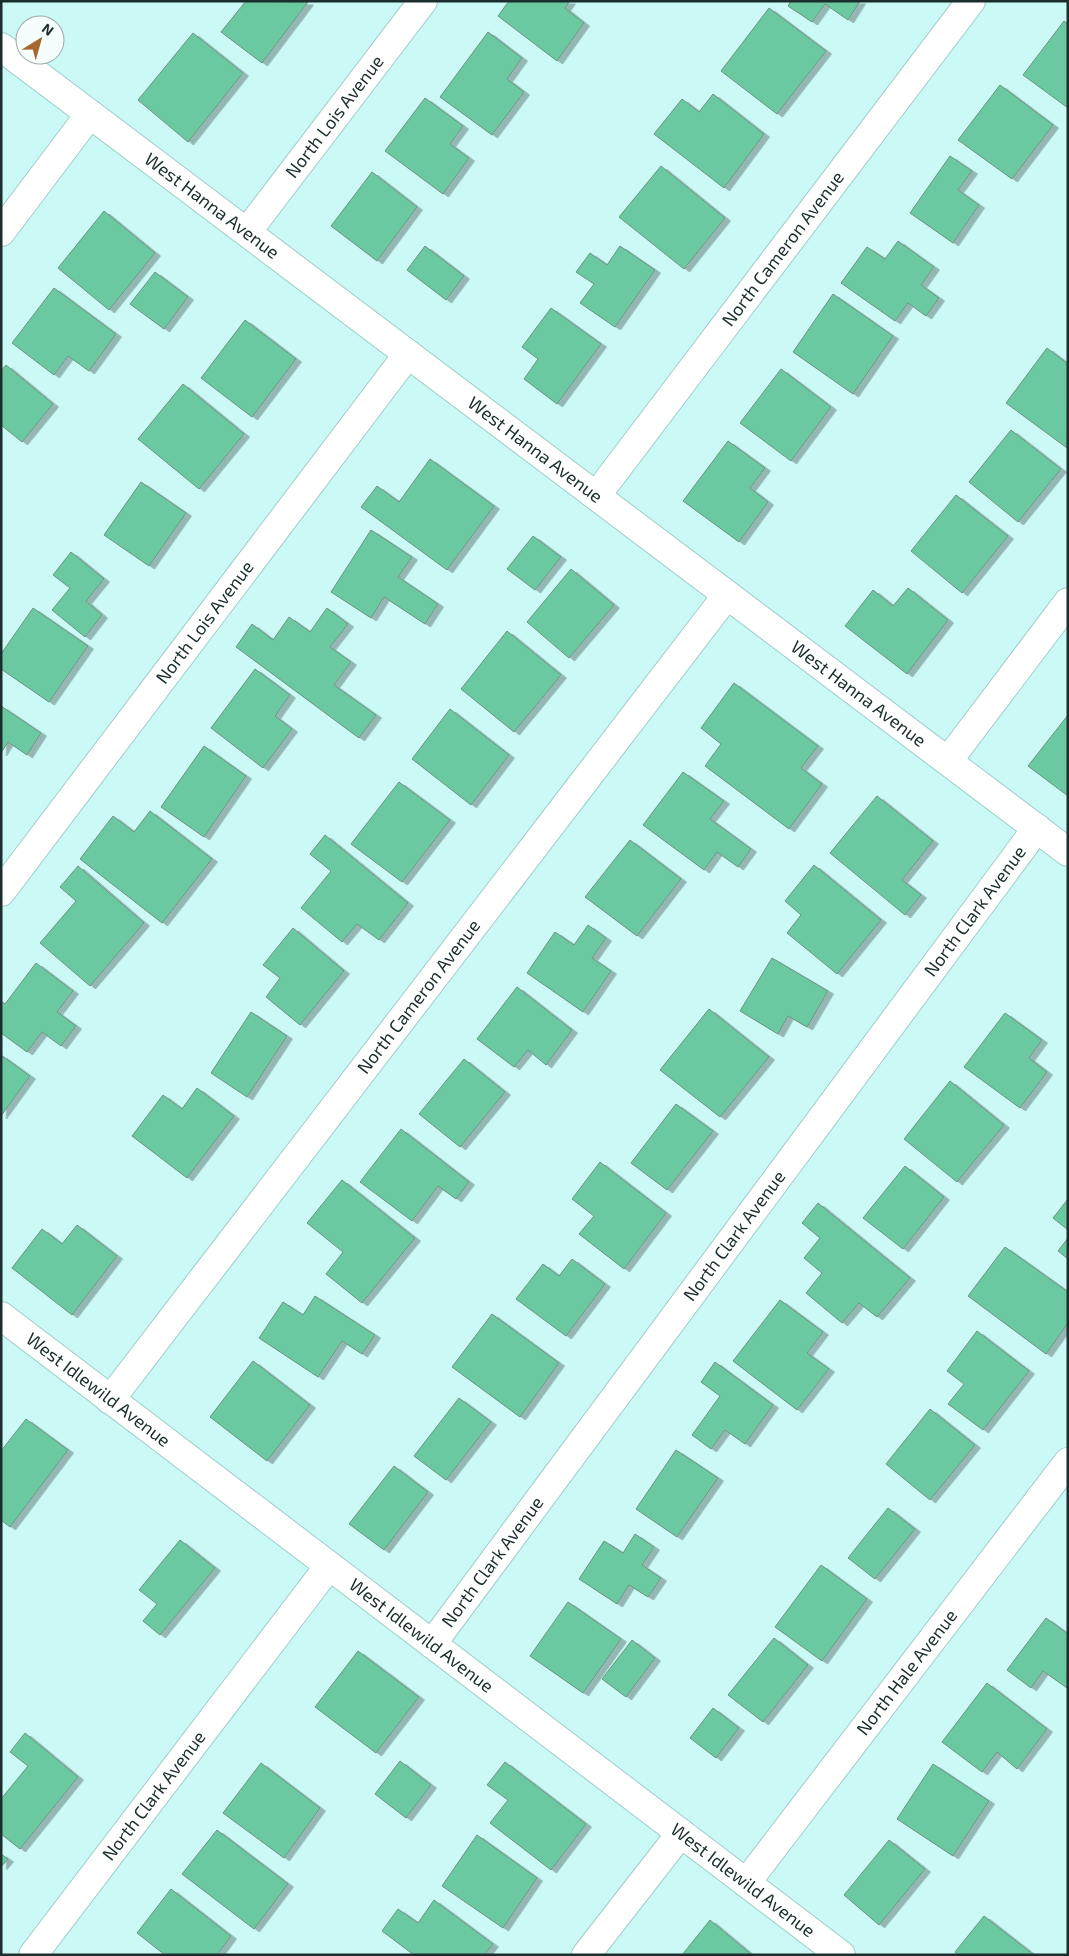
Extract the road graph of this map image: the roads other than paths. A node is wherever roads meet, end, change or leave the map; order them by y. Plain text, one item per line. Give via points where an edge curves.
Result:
1 (423, 1) edge
2 (970, 1) edge
3 (1, 47) edge
4 (90, 114) junction
5 (1, 232) edge
6 (247, 232) junction
7 (408, 354) junction
8 (596, 496) junction
9 (727, 595) junction
10 (1068, 602) edge
11 (948, 761) junction
12 (1037, 828) junction
13 (1068, 852) edge
14 (1, 892) edge
15 (1, 1316) edge
16 (110, 1400) junction
17 (1068, 1462) edge
18 (329, 1566) junction
19 (432, 1644) junction
20 (681, 1833) junction
21 (746, 1882) junction
22 (33, 1955) edge
23 (586, 1955) edge
24 (841, 1955) edge

1 - 6 street, North Lois Avenue
2 - 8 street, North Cameron Avenue
3 - 4 street, West Hanna Avenue
4 - 5 street
4 - 6 street, West Hanna Avenue
6 - 7 street, West Hanna Avenue
7 - 8 street, West Hanna Avenue
7 - 14 street, North Lois Avenue
8 - 9 street, West Hanna Avenue
9 - 11 street, West Hanna Avenue
9 - 16 street, North Cameron Avenue
10 - 11 street
11 - 12 street, West Hanna Avenue
12 - 13 street, West Hanna Avenue
12 - 19 street, North Clark Avenue
15 - 16 street, West Idlewild Avenue
16 - 18 street, West Idlewild Avenue
17 - 21 street, North Hale Avenue
18 - 19 street, West Idlewild Avenue
18 - 22 street, North Clark Avenue
19 - 20 street, West Idlewild Avenue
20 - 21 street, West Idlewild Avenue
20 - 23 street
21 - 24 street, West Idlewild Avenue

